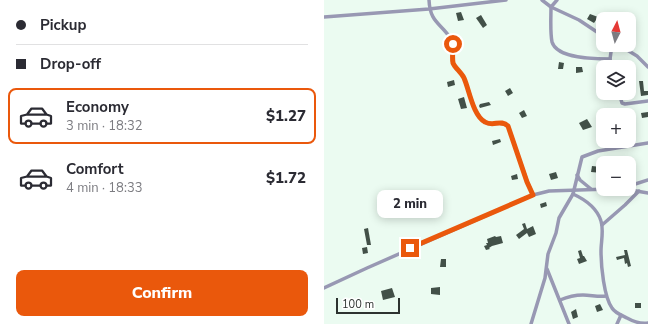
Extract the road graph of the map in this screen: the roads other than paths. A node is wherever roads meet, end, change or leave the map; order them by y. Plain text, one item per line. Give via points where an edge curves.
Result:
1 (429, 0) edge
2 (506, 0) edge
3 (542, 0) edge
4 (557, 0) edge
5 (551, 7) junction
6 (429, 9) junction
7 (324, 17) edge
8 (596, 31) edge
9 (611, 52) edge
10 (630, 52) edge
11 (610, 59) joint
12 (648, 66) edge
13 (621, 100) edge
14 (648, 101) edge
15 (648, 143) edge
16 (578, 176) junction
17 (648, 180) edge
18 (636, 184) edge
19 (592, 189) junction
20 (596, 189) edge
21 (636, 191) edge
22 (639, 191) junction
23 (573, 192) junction
24 (648, 193) edge
25 (533, 195) junction
26 (602, 225) junction
27 (547, 268) junction
28 (324, 288) edge
29 (606, 296) junction
30 (560, 300) junction
31 (621, 315) junction
32 (531, 324) edge
33 (569, 324) edge
34 (617, 324) edge
35 (648, 324) edge

1 - 6 street
2 - 6 street
3 - 5 street
4 - 5 street
5 - 8 street
5 - 11 street via 552,42 556,49 581,57
6 - 7 street
6 - 25 street via 453,44 453,63 464,77 479,117 489,124 501,122 508,126
9 - 11 street
10 - 12 street
13 - 14 street via 625,104
15 - 16 street via 584,155 580,160
16 - 19 street
16 - 23 street
17 - 18 street
19 - 20 street
19 - 23 street
21 - 22 street
22 - 24 street
22 - 26 street
23 - 25 street via 549,191
23 - 26 street via 593,208
23 - 27 street via 559,218 548,254
25 - 28 street
26 - 29 street via 601,254
27 - 30 street
27 - 32 street
29 - 30 street via 583,295
29 - 31 street via 612,309
30 - 33 street
31 - 34 street
31 - 35 street

